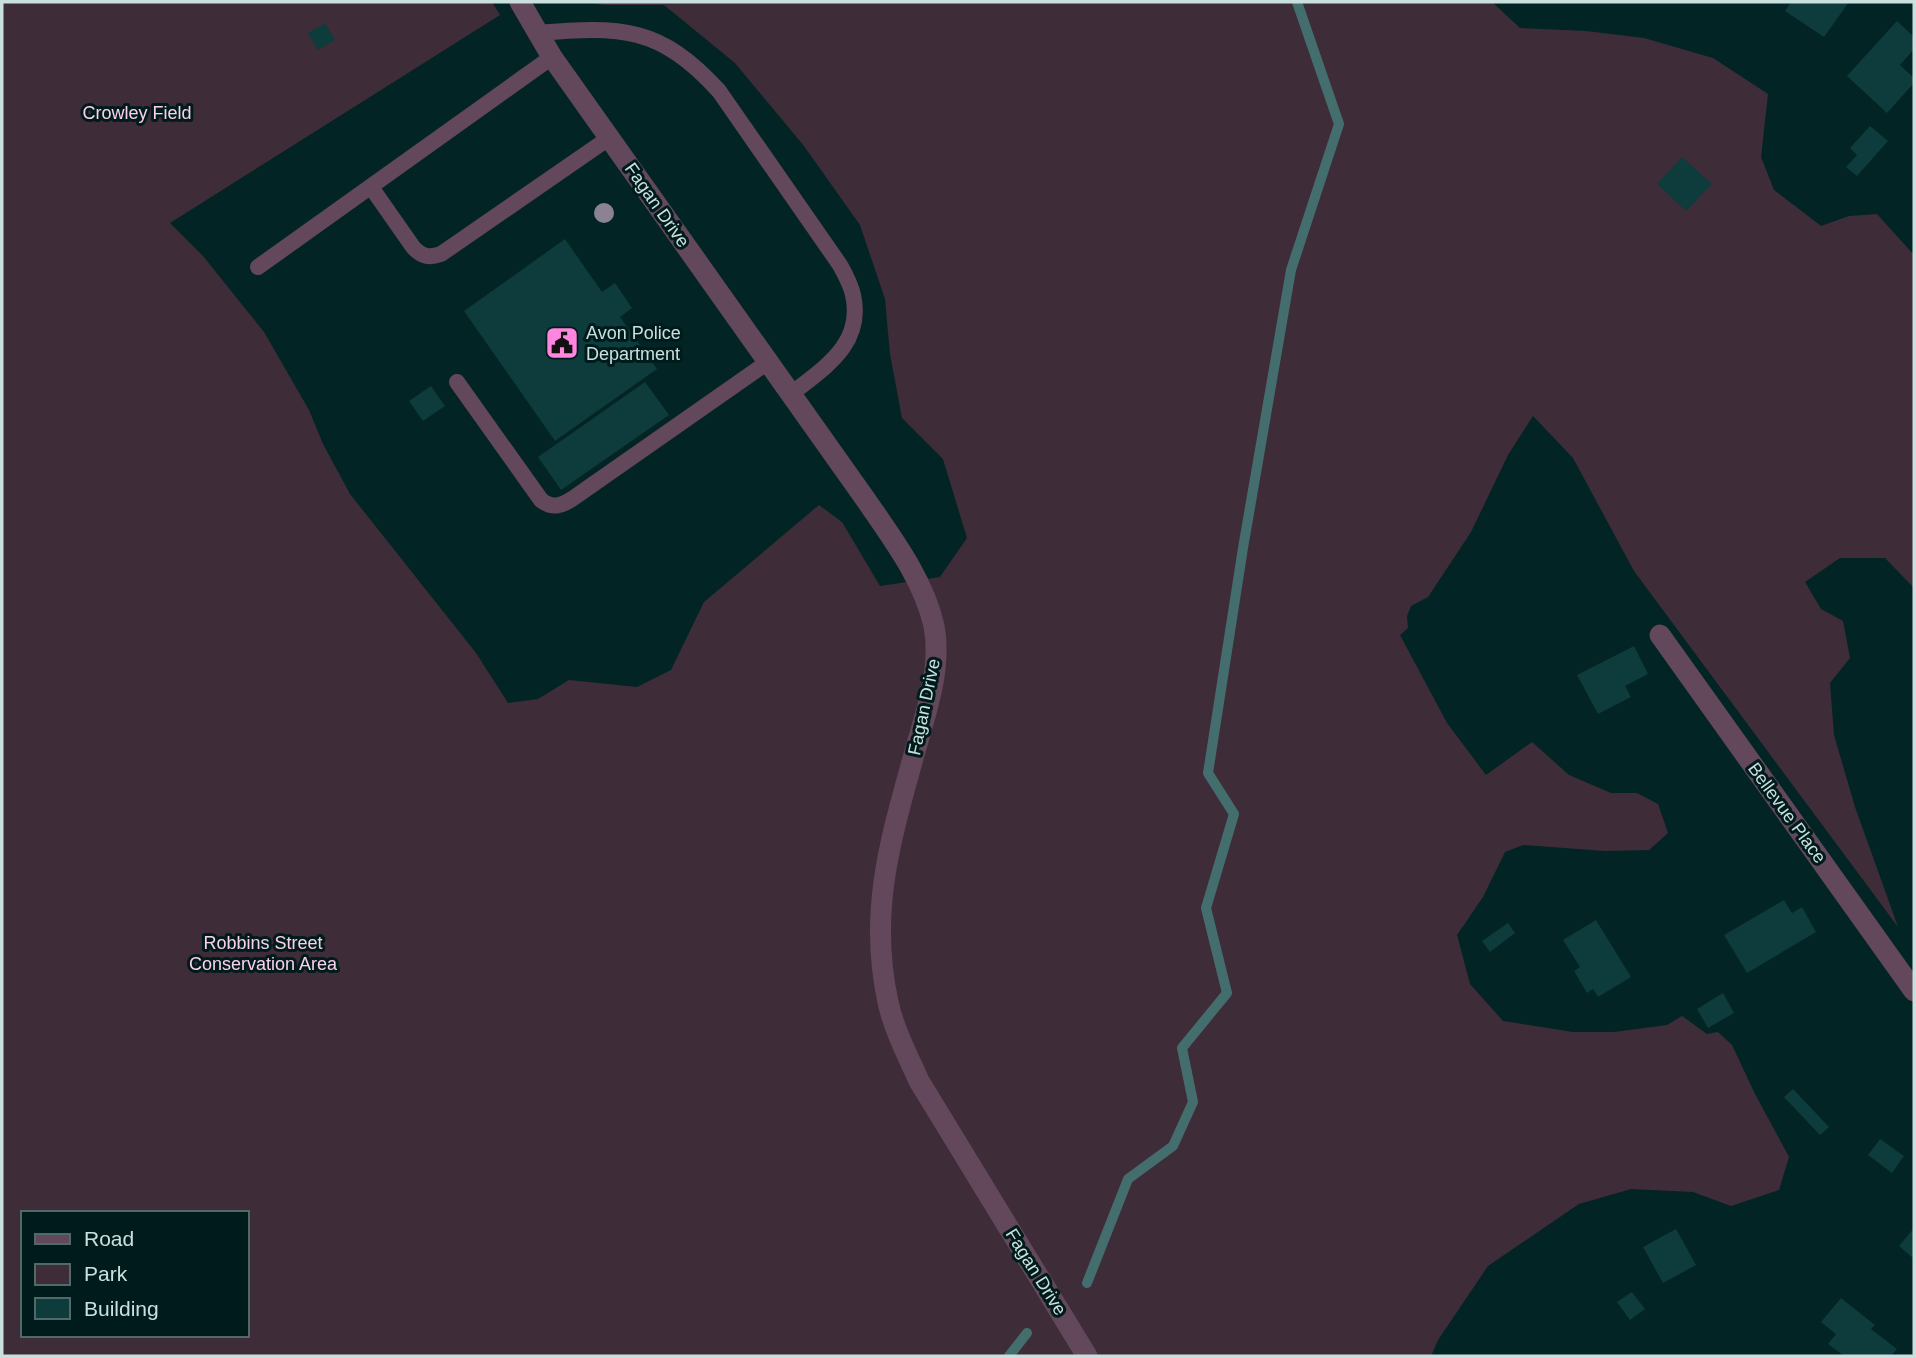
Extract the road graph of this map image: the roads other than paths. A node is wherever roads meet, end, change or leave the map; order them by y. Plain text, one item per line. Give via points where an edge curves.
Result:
1 (520, 2) edge
2 (537, 33) junction
3 (552, 57) junction
4 (609, 138) junction
5 (371, 187) junction
6 (258, 267) dead end
7 (768, 362) junction
8 (457, 382) dead end
9 (791, 394) junction
10 (1660, 635) dead end
11 (1914, 991) edge
12 (1087, 1356) edge

1 - 2 street, Fagan Drive
2 - 3 street, Fagan Drive
2 - 9 lane via 589,29 646,37 672,48 719,91 840,265 853,293 855,316 849,339 835,359
3 - 4 street, Fagan Drive
3 - 5 lane
4 - 5 lane via 434,257 419,254
4 - 7 street, Fagan Drive
5 - 6 lane
7 - 8 lane via 572,499 555,506 541,500
7 - 9 street, Fagan Drive
9 - 12 street, Fagan Drive via 901,553 934,627 933,682 888,846 882,887 880,929 888,1003 919,1082
10 - 11 street, Bellevue Place

